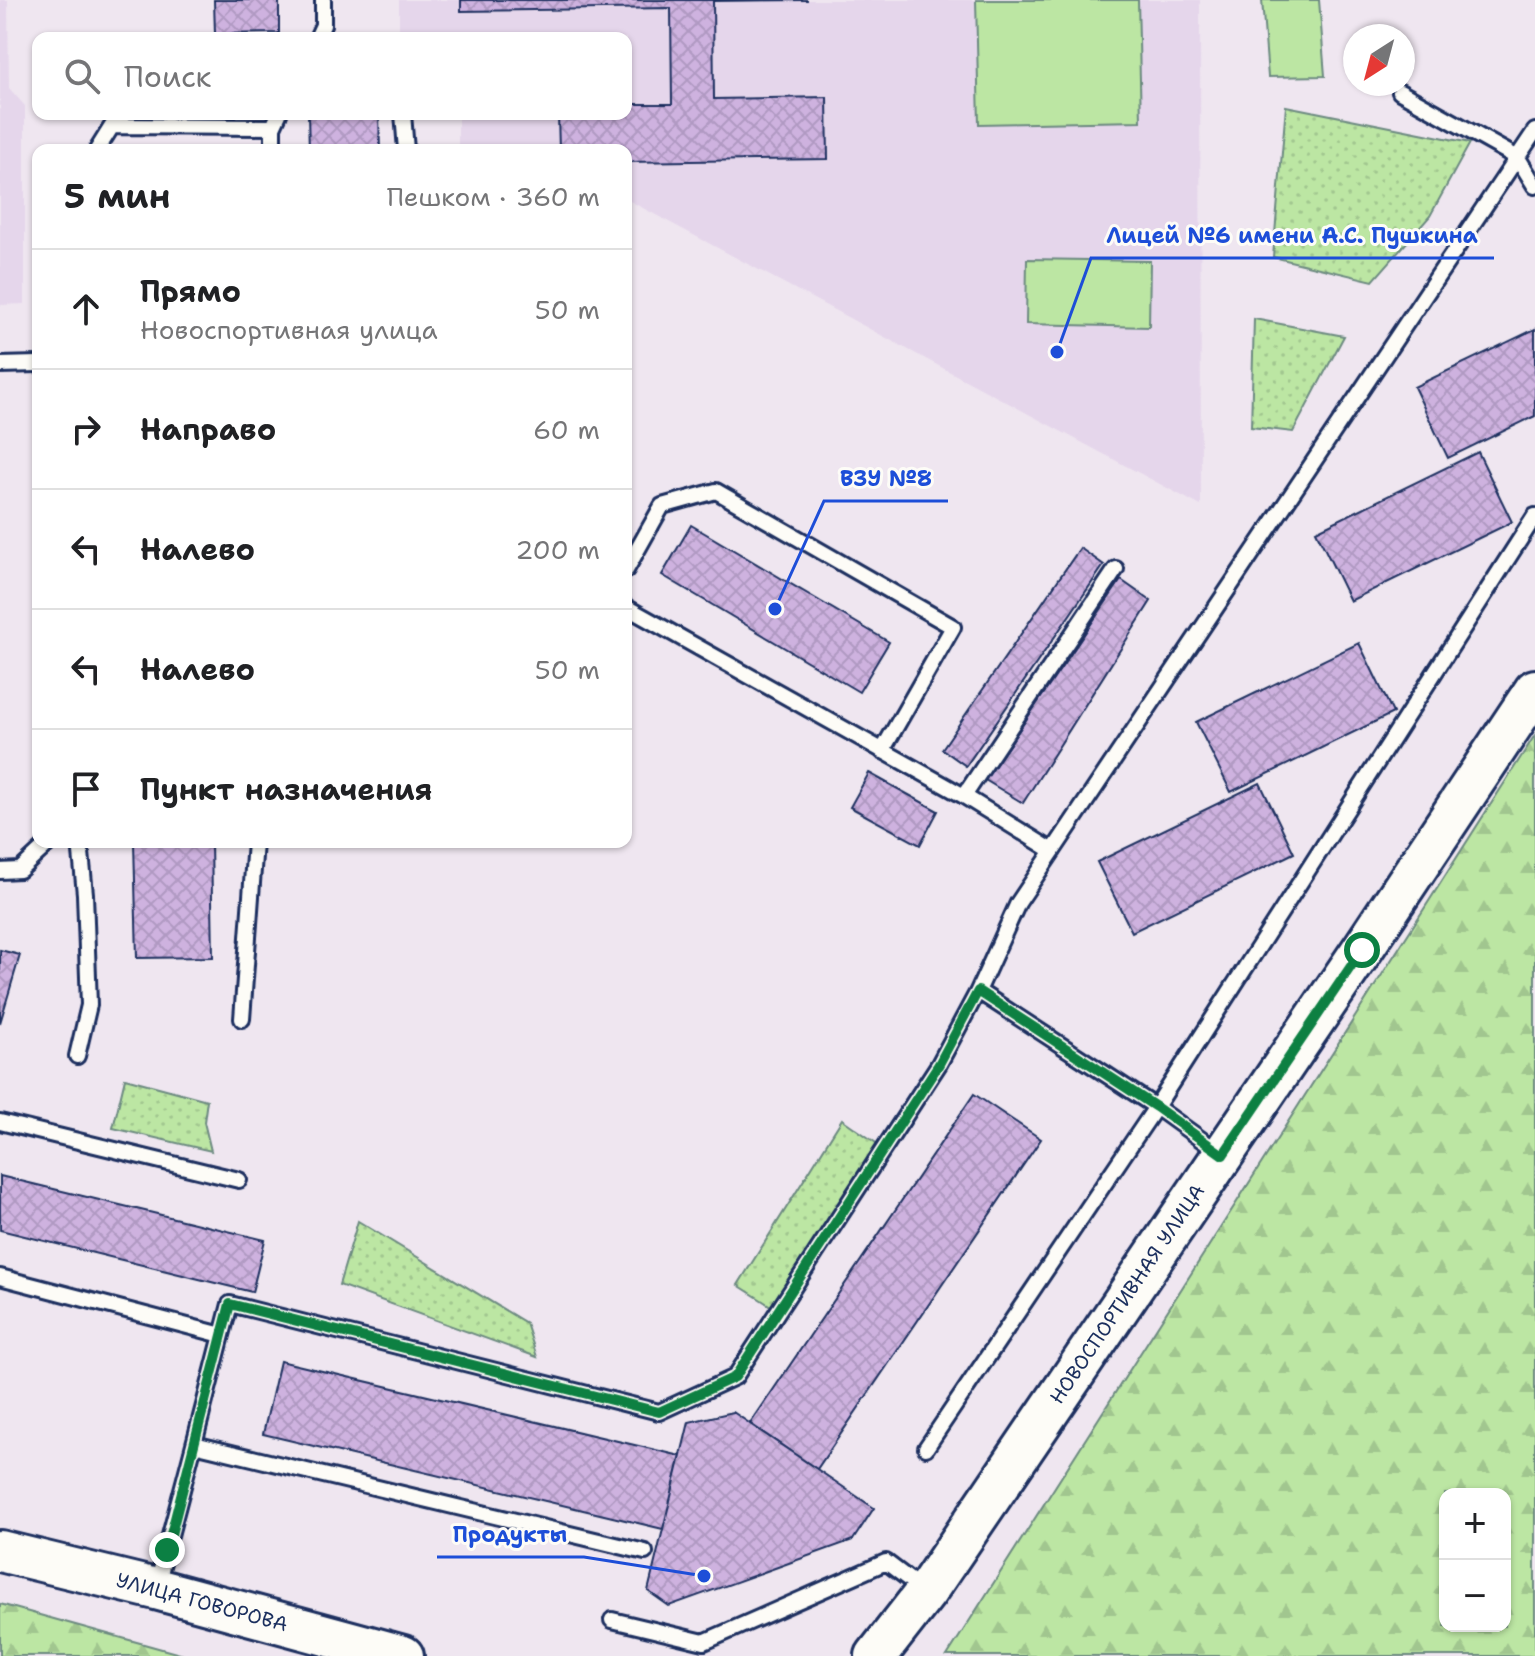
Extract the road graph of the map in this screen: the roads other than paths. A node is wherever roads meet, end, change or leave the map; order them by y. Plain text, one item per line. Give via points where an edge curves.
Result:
1 (323, 0) edge
2 (320, 32) edge
3 (1407, 96) edge
4 (276, 120) edge
5 (404, 120) edge
6 (1535, 131) edge
7 (101, 144) edge
8 (274, 144) edge
9 (406, 144) edge
10 (1518, 158) junction
11 (1535, 186) edge
12 (32, 364) edge
13 (0, 365) edge
14 (1535, 516) edge
15 (632, 559) edge
16 (1116, 569) dead end
17 (632, 610) edge
18 (1535, 690) edge
19 (882, 751) junction
20 (964, 796) junction
21 (44, 848) edge
22 (81, 848) edge
23 (255, 848) edge
24 (1053, 851) junction
25 (0, 871) edge
26 (978, 991) junction
27 (242, 1019) dead end
28 (77, 1056) dead end
29 (1156, 1107) junction
30 (0, 1122) edge
31 (1223, 1155) junction
32 (239, 1180) dead end
33 (0, 1277) edge
34 (222, 1335) junction
35 (194, 1444) junction
36 (926, 1448) dead end
37 (0, 1551) edge
38 (645, 1552) dead end
39 (156, 1589) junction
40 (926, 1592) junction
41 (612, 1620) dead end
42 (705, 1649) edge
43 (403, 1656) edge
44 (876, 1656) edge

1 - 2 lane
3 - 10 lane
4 - 7 lane via 112,126
4 - 8 lane
5 - 9 lane
6 - 10 lane
10 - 11 lane
10 - 24 lane
12 - 13 lane
14 - 29 lane
15 - 19 lane via 662,506 716,491 953,627
16 - 20 lane
17 - 19 lane
18 - 31 main road, НОВОСПОРТИВНАЯ УЛИЦА
19 - 20 lane
20 - 24 lane
21 - 25 lane via 20,870
22 - 28 lane via 89,1005
23 - 27 lane
24 - 26 lane via 1018,903
26 - 29 lane
26 - 34 lane via 939,1064 735,1377 723,1383 659,1412 230,1304
29 - 31 lane
29 - 36 lane
30 - 32 lane
31 - 40 main road, НОВОСПОРТИВНАЯ УЛИЦА
33 - 34 lane
34 - 35 lane
35 - 38 lane
35 - 39 lane
37 - 39 main road, УЛИЦА ГОВОРОВА
39 - 43 main road, УЛИЦА ГОВОРОВА
40 - 42 lane via 886,1562
40 - 44 main road, НОВОСПОРТИВНАЯ УЛИЦА
41 - 42 lane

